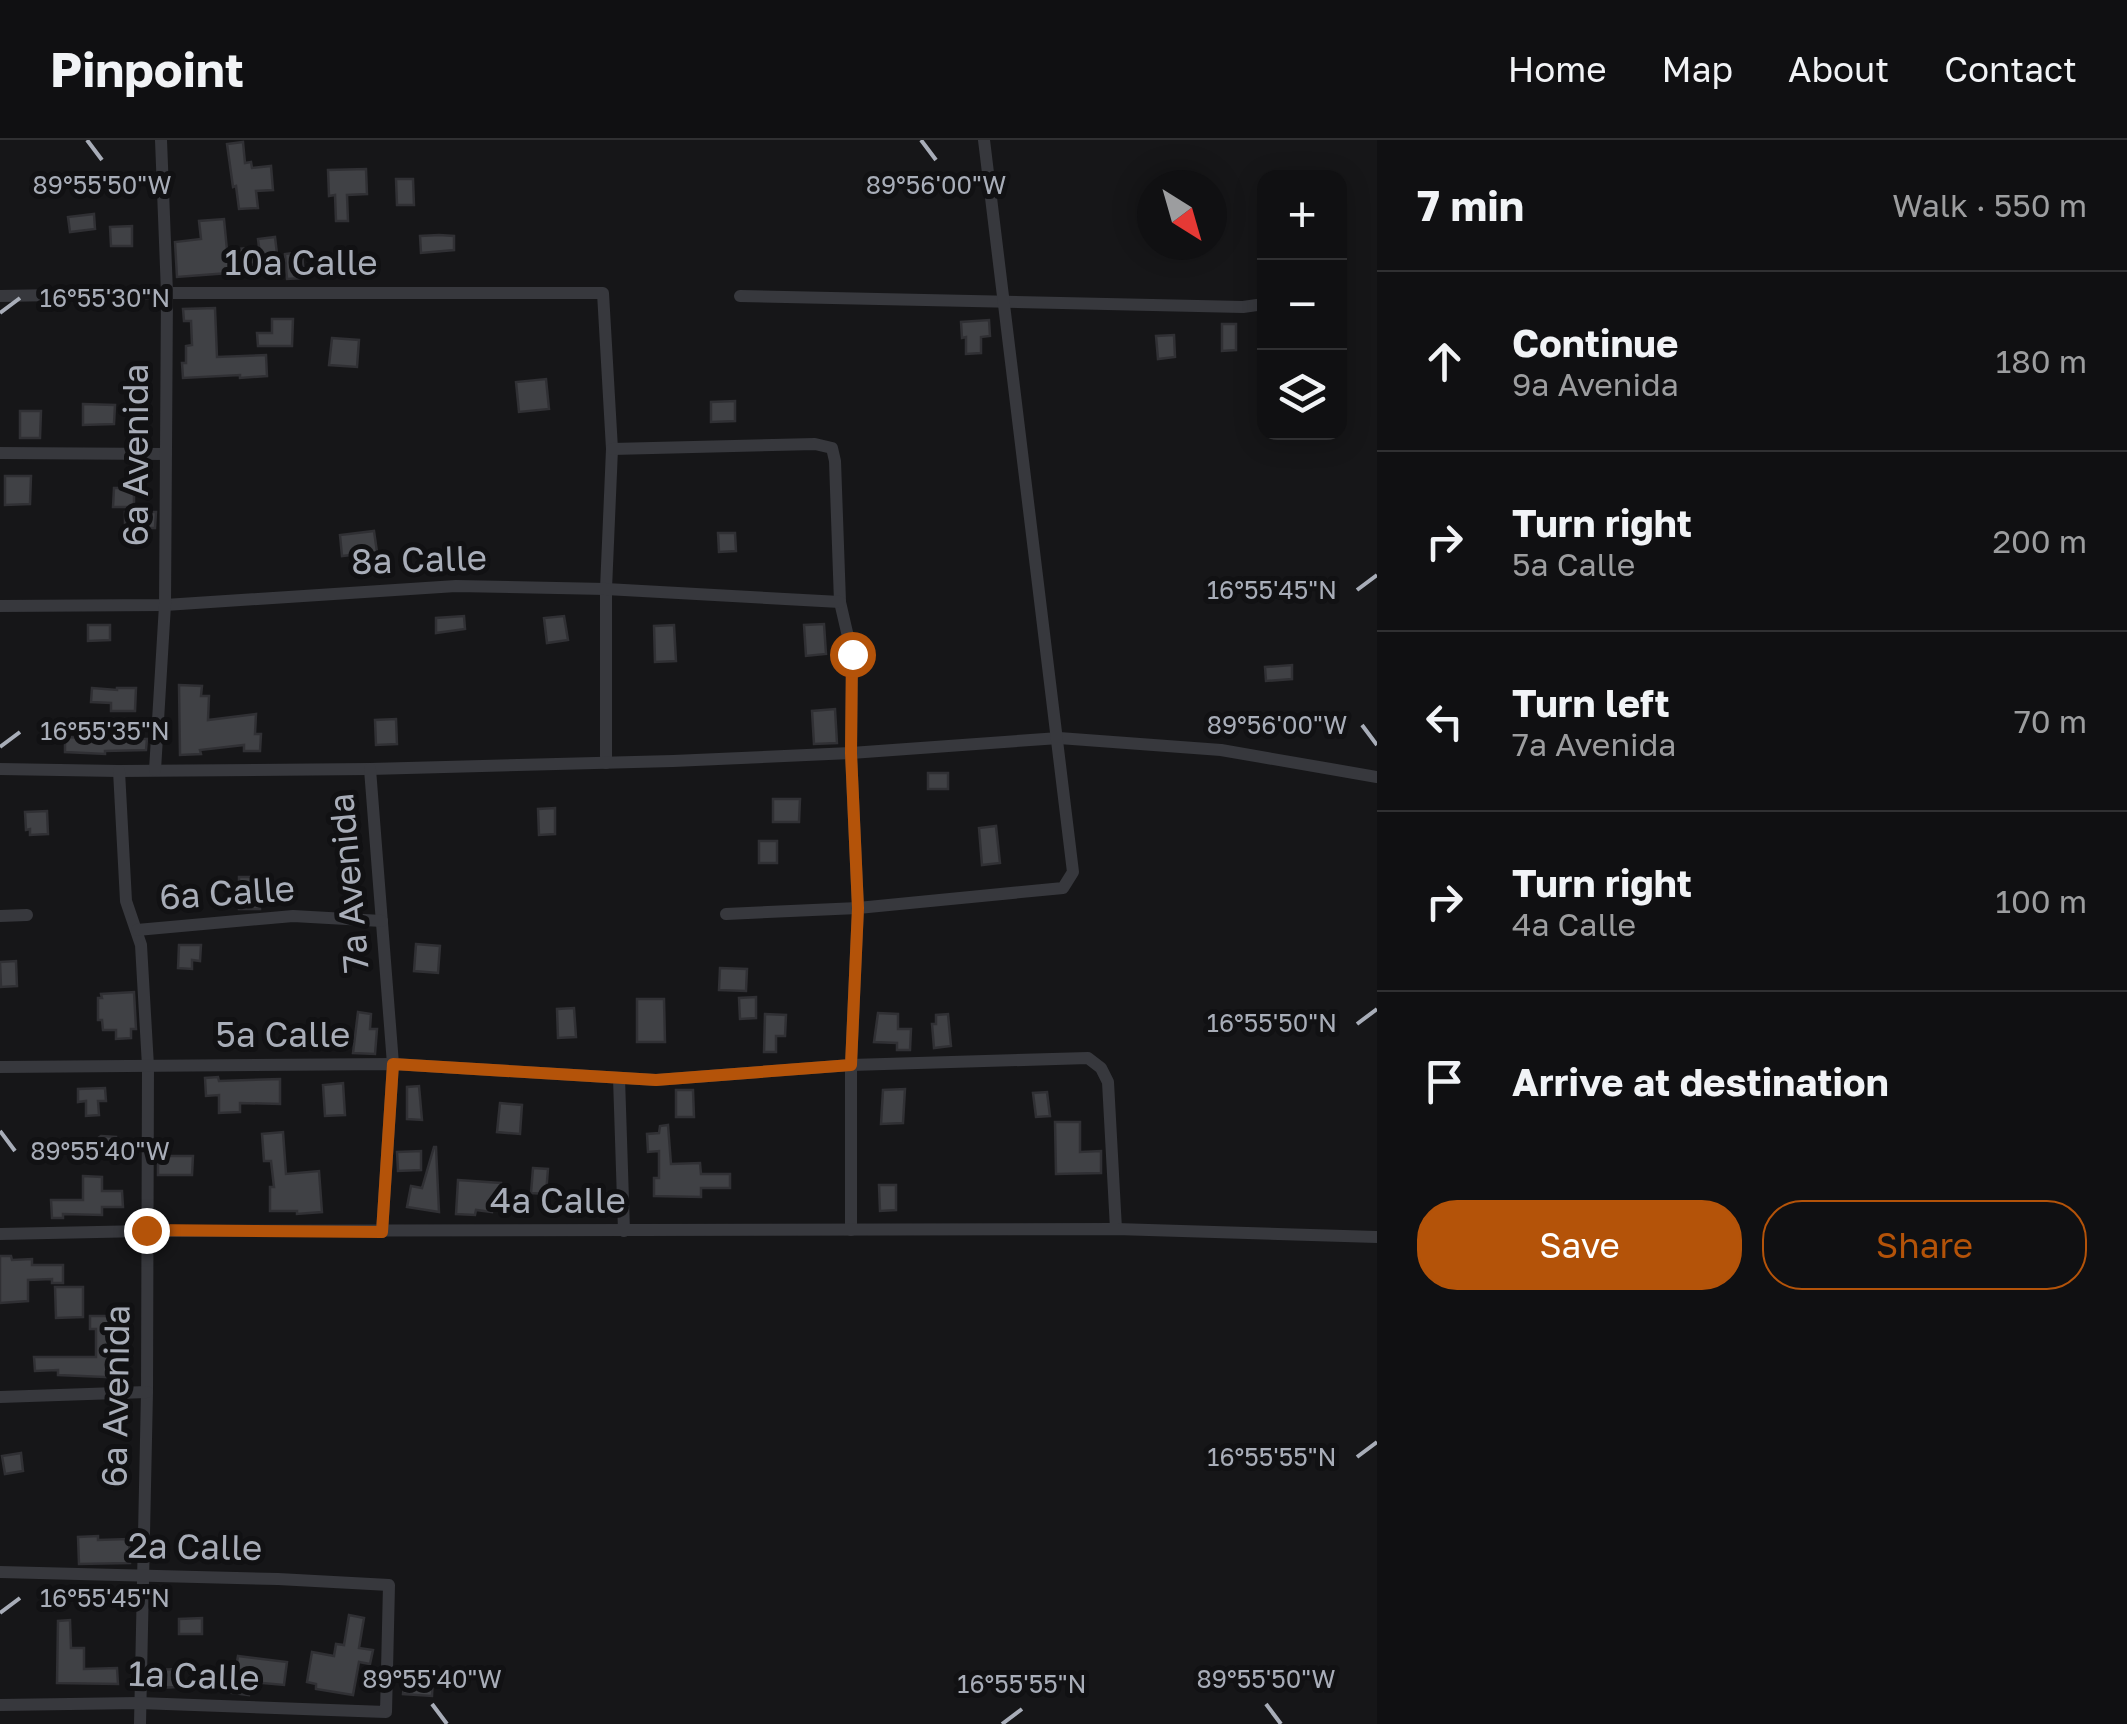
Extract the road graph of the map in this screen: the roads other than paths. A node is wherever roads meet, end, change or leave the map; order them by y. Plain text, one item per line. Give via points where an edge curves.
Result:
1 (160, 140) edge
2 (984, 140) edge
3 (167, 293) junction
4 (0, 296) edge
5 (740, 296) dead end
6 (1004, 303) junction
7 (1257, 305) edge
8 (612, 449) junction
9 (0, 453) edge
10 (166, 454) junction
11 (606, 588) junction
12 (840, 602) junction
13 (164, 605) junction
14 (0, 606) edge
15 (1058, 738) junction
16 (851, 753) junction
17 (606, 763) junction
18 (370, 768) junction
19 (0, 769) edge
20 (155, 770) junction
21 (119, 771) junction
22 (1377, 778) edge
23 (858, 908) junction
24 (726, 914) dead end
25 (27, 915) dead end
26 (0, 916) edge
27 (382, 922) junction
28 (137, 930) junction
29 (393, 1064) junction
30 (851, 1065) junction
31 (148, 1066) junction
32 (0, 1067) edge
33 (619, 1078) junction
34 (1116, 1229) junction
35 (146, 1230) junction
36 (851, 1230) junction
37 (624, 1231) junction
38 (382, 1232) junction
39 (0, 1234) edge
40 (1377, 1237) edge
41 (148, 1392) junction
42 (0, 1397) edge
43 (0, 1572) edge
44 (143, 1577) junction
45 (139, 1703) junction
46 (0, 1705) edge
47 (386, 1712) joint
48 (140, 1724) edge

1 - 3 street, 6a Avenida
2 - 6 street
3 - 4 street, 10a Calle
3 - 8 street, 10a Calle via 603,292
3 - 10 street, 6a Avenida
5 - 6 street
6 - 7 street
6 - 15 street
8 - 11 street
8 - 12 street via 832,448
9 - 10 street
10 - 13 street, 6a Avenida
11 - 12 street, 8a Calle
11 - 13 street, 8a Calle via 456,586
11 - 17 street
12 - 16 street via 852,654
13 - 14 street, 8a Calle
13 - 20 street, 6a Avenida
15 - 16 street
15 - 22 street via 1221,750
15 - 23 street via 1073,872 1064,888
16 - 17 street
16 - 23 street
17 - 18 street
18 - 20 street
18 - 27 street, 7a Avenida
19 - 21 street
20 - 21 street
21 - 28 street, 6a Avenida via 126,900
23 - 24 street
23 - 30 street
25 - 26 street
27 - 28 street, 6a Calle via 293,916
27 - 29 street, 7a Avenida
28 - 31 street, 6a Avenida
29 - 31 street, 5a Calle
29 - 33 street, 5a Calle
29 - 38 street, 7a Avenida
30 - 33 street, 5a Calle
30 - 34 street, 5a Calle via 1088,1058 1108,1082
30 - 36 street
31 - 32 street, 5a Calle
31 - 35 street, 6a Avenida
33 - 37 street
34 - 36 street, 4a Calle
34 - 40 street, 4a Calle
35 - 38 street, 4a Calle
35 - 39 street, 4a Calle
35 - 41 street, 6a Avenida
36 - 37 street, 4a Calle
37 - 38 street, 4a Calle
41 - 42 street
41 - 44 street, 6a Avenida
43 - 44 street, 2a Calle
44 - 45 street, 6a Avenida
44 - 47 street, 2a Calle via 389,1584
45 - 46 street, 1a Calle
45 - 47 street, 1a Calle
45 - 48 street, 6a Avenida

